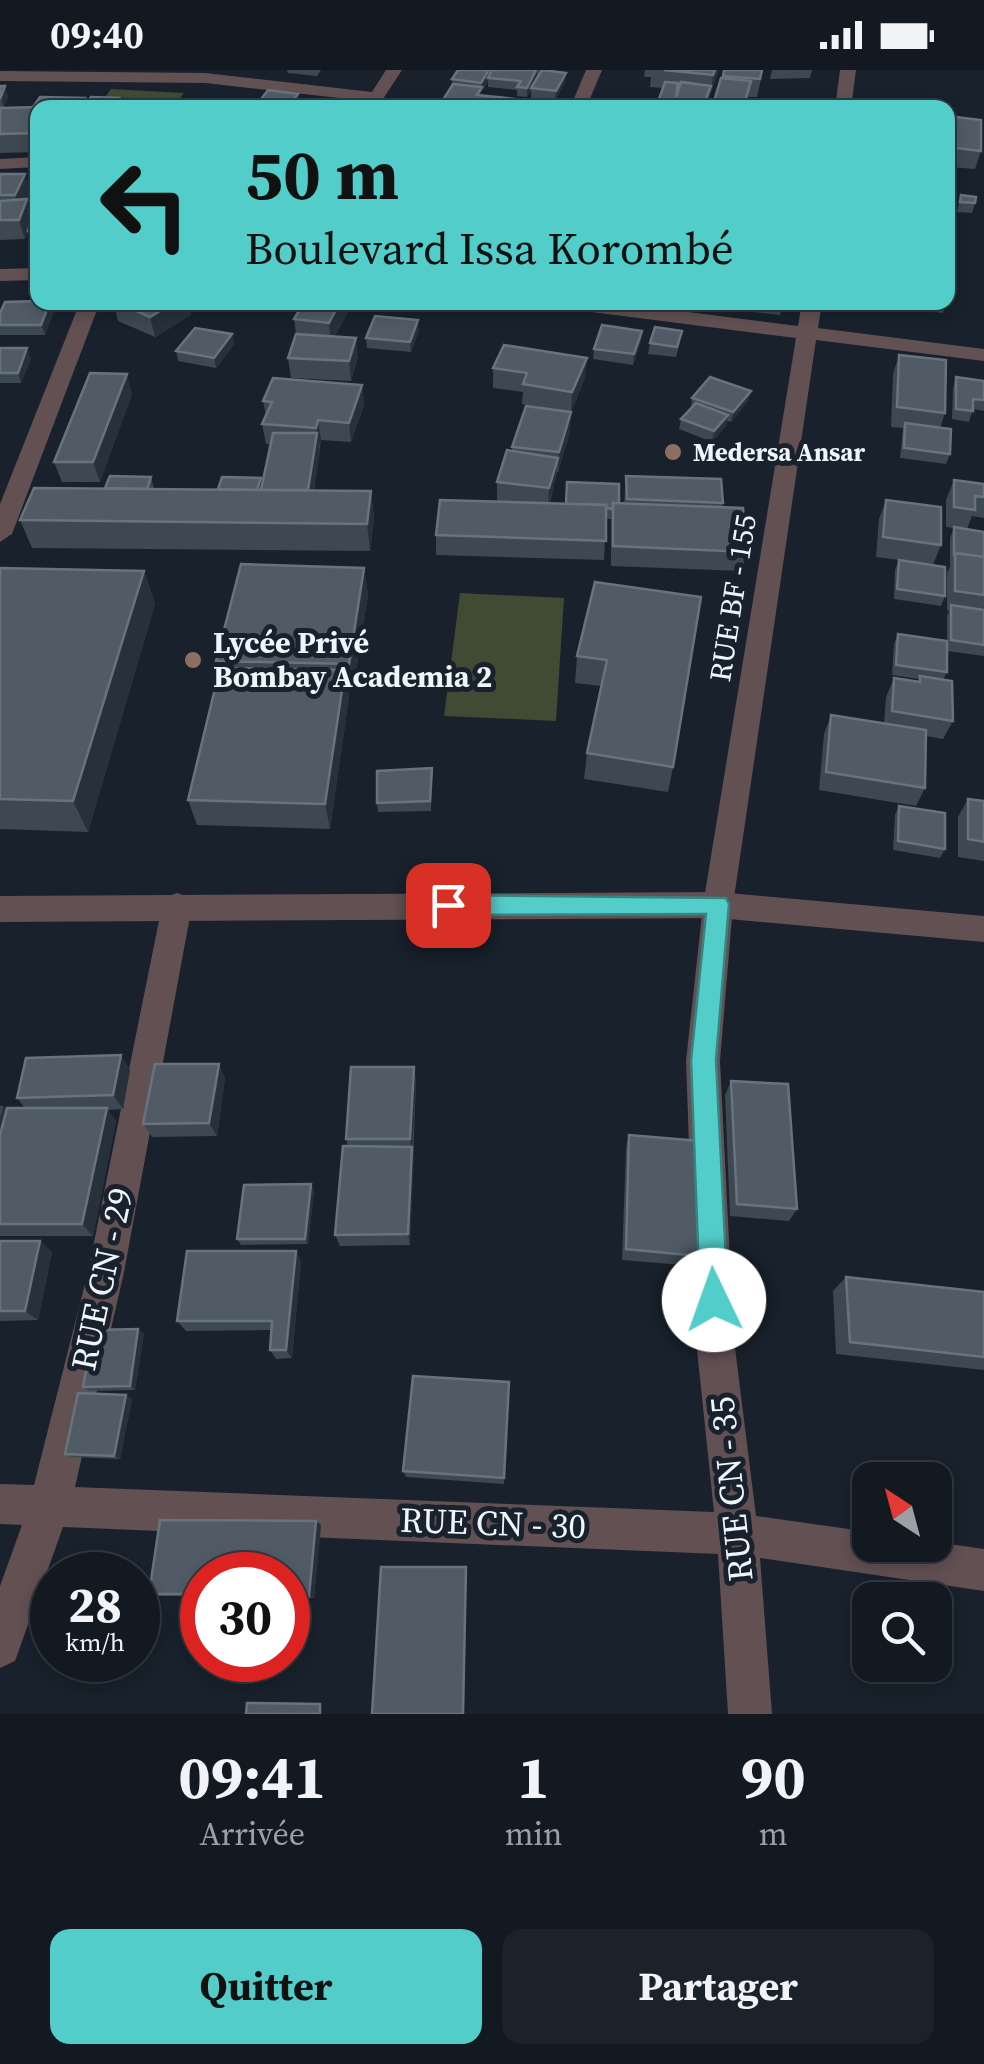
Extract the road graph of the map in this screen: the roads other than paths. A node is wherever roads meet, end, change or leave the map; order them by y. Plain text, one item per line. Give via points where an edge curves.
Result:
1 (394, 70) edge
2 (594, 70) edge
3 (848, 70) edge
4 (0, 76) edge
5 (359, 100) edge
6 (374, 100) edge
7 (581, 100) edge
8 (844, 100) edge
9 (30, 162) edge
10 (0, 164) edge
11 (30, 274) edge
12 (0, 276) edge
13 (87, 310) edge
14 (631, 310) edge
15 (811, 310) edge
16 (808, 330) junction
17 (984, 355) edge
18 (0, 534) edge
19 (718, 904) junction
20 (177, 906) junction
21 (0, 909) edge
22 (984, 929) edge
23 (0, 1504) edge
24 (50, 1504) junction
25 (737, 1534) junction
26 (984, 1570) edge
27 (0, 1646) edge
28 (750, 1714) edge

1 - 6 street
2 - 7 street
3 - 8 street
4 - 5 street via 205,78
9 - 10 street
11 - 12 street
13 - 18 street
14 - 16 street
15 - 16 street, RUE BF - 155
16 - 17 street
16 - 19 street, RUE BF - 155
19 - 20 street
19 - 22 street
19 - 25 street, RUE CN - 35 via 704,1060 716,1340
20 - 21 street
20 - 24 street, RUE CN - 29 via 106,1272
23 - 24 street, RUE CN - 30
24 - 25 street, RUE CN - 30
24 - 27 street, RUE CN - 29
25 - 26 street, RUE CN - 30
25 - 28 street, RUE CN - 35

